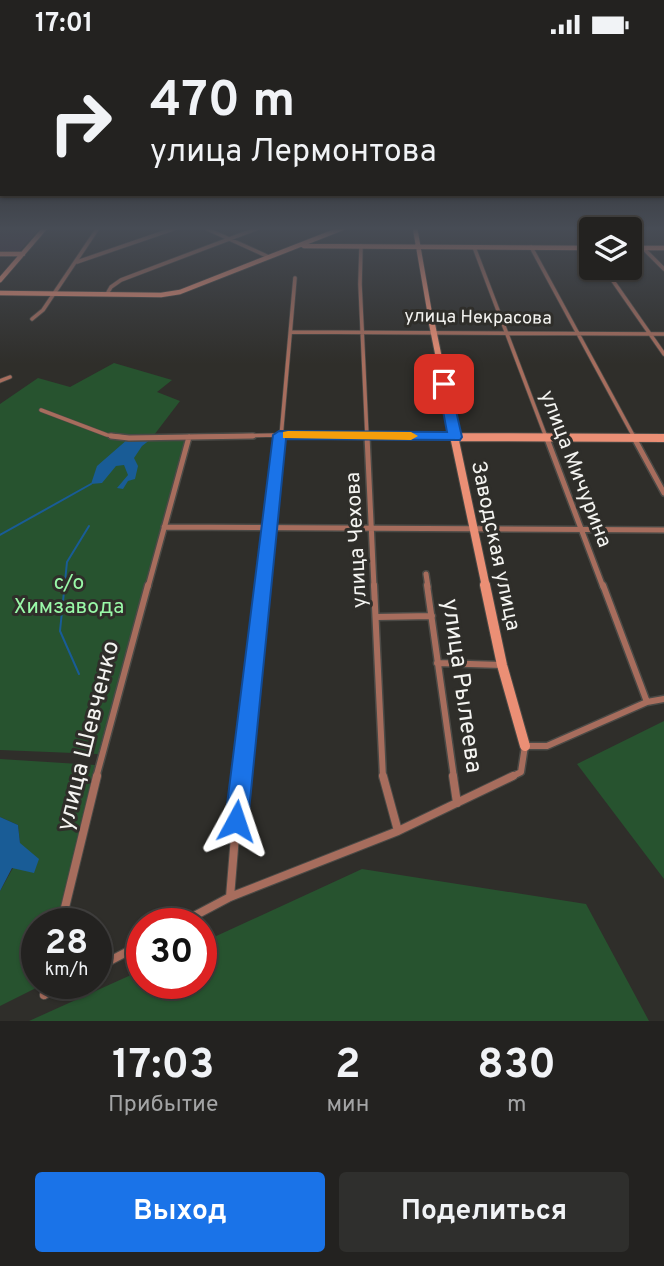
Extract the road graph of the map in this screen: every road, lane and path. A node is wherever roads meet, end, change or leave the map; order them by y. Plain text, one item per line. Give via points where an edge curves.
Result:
1 (69, 273) edge
2 (138, 273) edge
3 (231, 273) edge
4 (362, 273) edge
5 (423, 273) edge
6 (484, 273) edge
7 (545, 273) edge
8 (296, 278) dead end
9 (612, 280) edge
10 (0, 293) edge
11 (55, 293) junction
12 (107, 294) junction
13 (32, 319) dead end
14 (291, 331) junction
15 (363, 332) junction
16 (433, 332) junction
17 (506, 333) junction
18 (578, 333) junction
19 (650, 334) junction
20 (664, 334) edge
21 (664, 354) edge
22 (9, 377) dead end
23 (0, 381) edge
24 (41, 410) dead end
25 (279, 435) junction
26 (368, 435) junction
27 (189, 437) junction
28 (455, 437) junction
29 (546, 438) junction
30 (633, 438) junction
31 (664, 438) edge
32 (664, 493) edge
33 (270, 526) junction
34 (164, 527) junction
35 (372, 528) junction
36 (474, 528) junction
37 (580, 528) junction
38 (664, 530) edge
39 (426, 574) dead end
40 (432, 616) junction
41 (377, 617) junction
42 (437, 663) junction
43 (502, 665) junction
44 (664, 699) edge
45 (647, 702) junction
46 (525, 746) junction
47 (457, 803) junction
48 (398, 831) junction
49 (230, 897) junction
50 (65, 908) edge
51 (209, 908) edge

1 - 11 street
2 - 12 street via 113,284
3 - 12 street via 161,295
4 - 15 street, улица Чехова
5 - 16 street, Заводская улица
6 - 17 street, улица Мичурина
7 - 18 street
8 - 14 street
9 - 19 street
10 - 11 street
11 - 12 street
11 - 13 street
14 - 15 street, улица Некрасова
14 - 25 street
15 - 16 street, улица Некрасова
15 - 26 street, улица Чехова
16 - 17 street, улица Некрасова
16 - 28 street, Заводская улица
17 - 18 street, улица Некрасова
17 - 29 street, улица Мичурина
18 - 19 street, улица Некрасова
18 - 30 street
19 - 20 street, улица Некрасова
19 - 21 street
22 - 23 street
24 - 27 street via 107,435
25 - 26 street
25 - 27 street
25 - 33 street
26 - 28 street
26 - 35 street, улица Чехова
27 - 34 street, улица Шевченко
28 - 29 street
28 - 36 street, Заводская улица
29 - 30 street
29 - 37 street, улица Мичурина
30 - 31 street
30 - 32 street
33 - 34 street
33 - 35 street
33 - 49 street
34 - 50 street, улица Шевченко
35 - 36 street
35 - 41 street, улица Чехова
36 - 37 street
36 - 43 street, Заводская улица
37 - 38 street
37 - 45 street, улица Мичурина
39 - 40 street, улица Рылеева
40 - 41 street
40 - 42 street, улица Рылеева
41 - 48 street, улица Чехова via 382,772
42 - 43 street
42 - 47 street, улица Рылеева
43 - 46 street, Заводская улица
44 - 45 street
45 - 46 street via 547,746
46 - 47 street via 521,772
47 - 48 street
48 - 49 street
49 - 51 street

